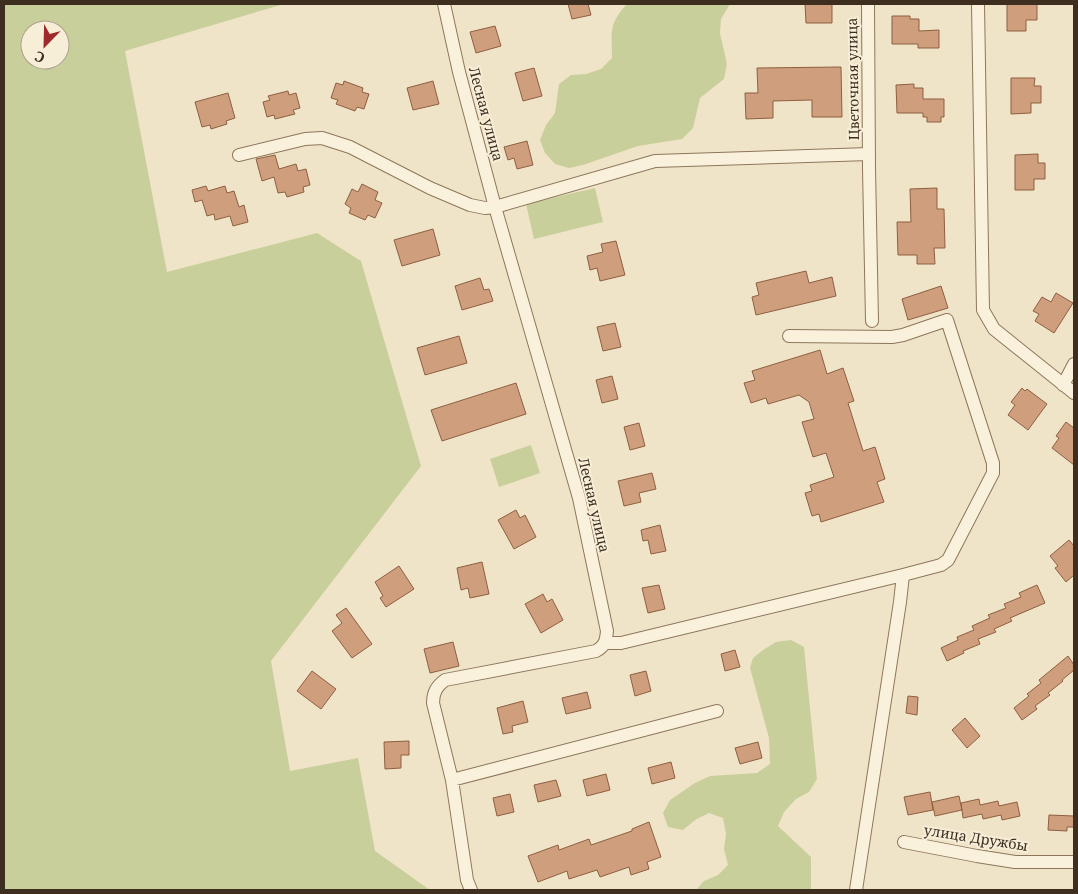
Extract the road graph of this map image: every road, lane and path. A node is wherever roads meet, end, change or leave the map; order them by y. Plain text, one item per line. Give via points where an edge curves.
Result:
1 (444, 4) edge
2 (868, 4) edge
3 (978, 4) edge
4 (869, 154) junction
5 (239, 155) dead end
6 (496, 207) junction
7 (872, 321) dead end
8 (789, 336) dead end
9 (1074, 364) edge
10 (1063, 385) junction
11 (1074, 393) edge
12 (903, 576) junction
13 (605, 643) junction
14 (717, 711) dead end
15 (452, 780) junction
16 (904, 842) dead end
17 (1074, 862) edge
18 (471, 890) edge
19 (856, 890) edge

1 - 6 street, Лесная улица
2 - 4 street, Цветочная улица
3 - 10 street via 983,310 994,328
4 - 6 street via 655,161
4 - 7 street, Цветочная улица
5 - 6 street via 322,138 350,147 470,205
6 - 13 street, Лесная улица via 579,498 607,631
8 - 12 street via 892,337 947,320 993,463 993,473 948,560
9 - 10 street
10 - 11 street
12 - 13 street via 621,643
12 - 19 street
13 - 15 street via 596,651 445,680 440,684 433,703
14 - 15 street
15 - 18 street
16 - 17 street, улица Дружбы via 1015,862

